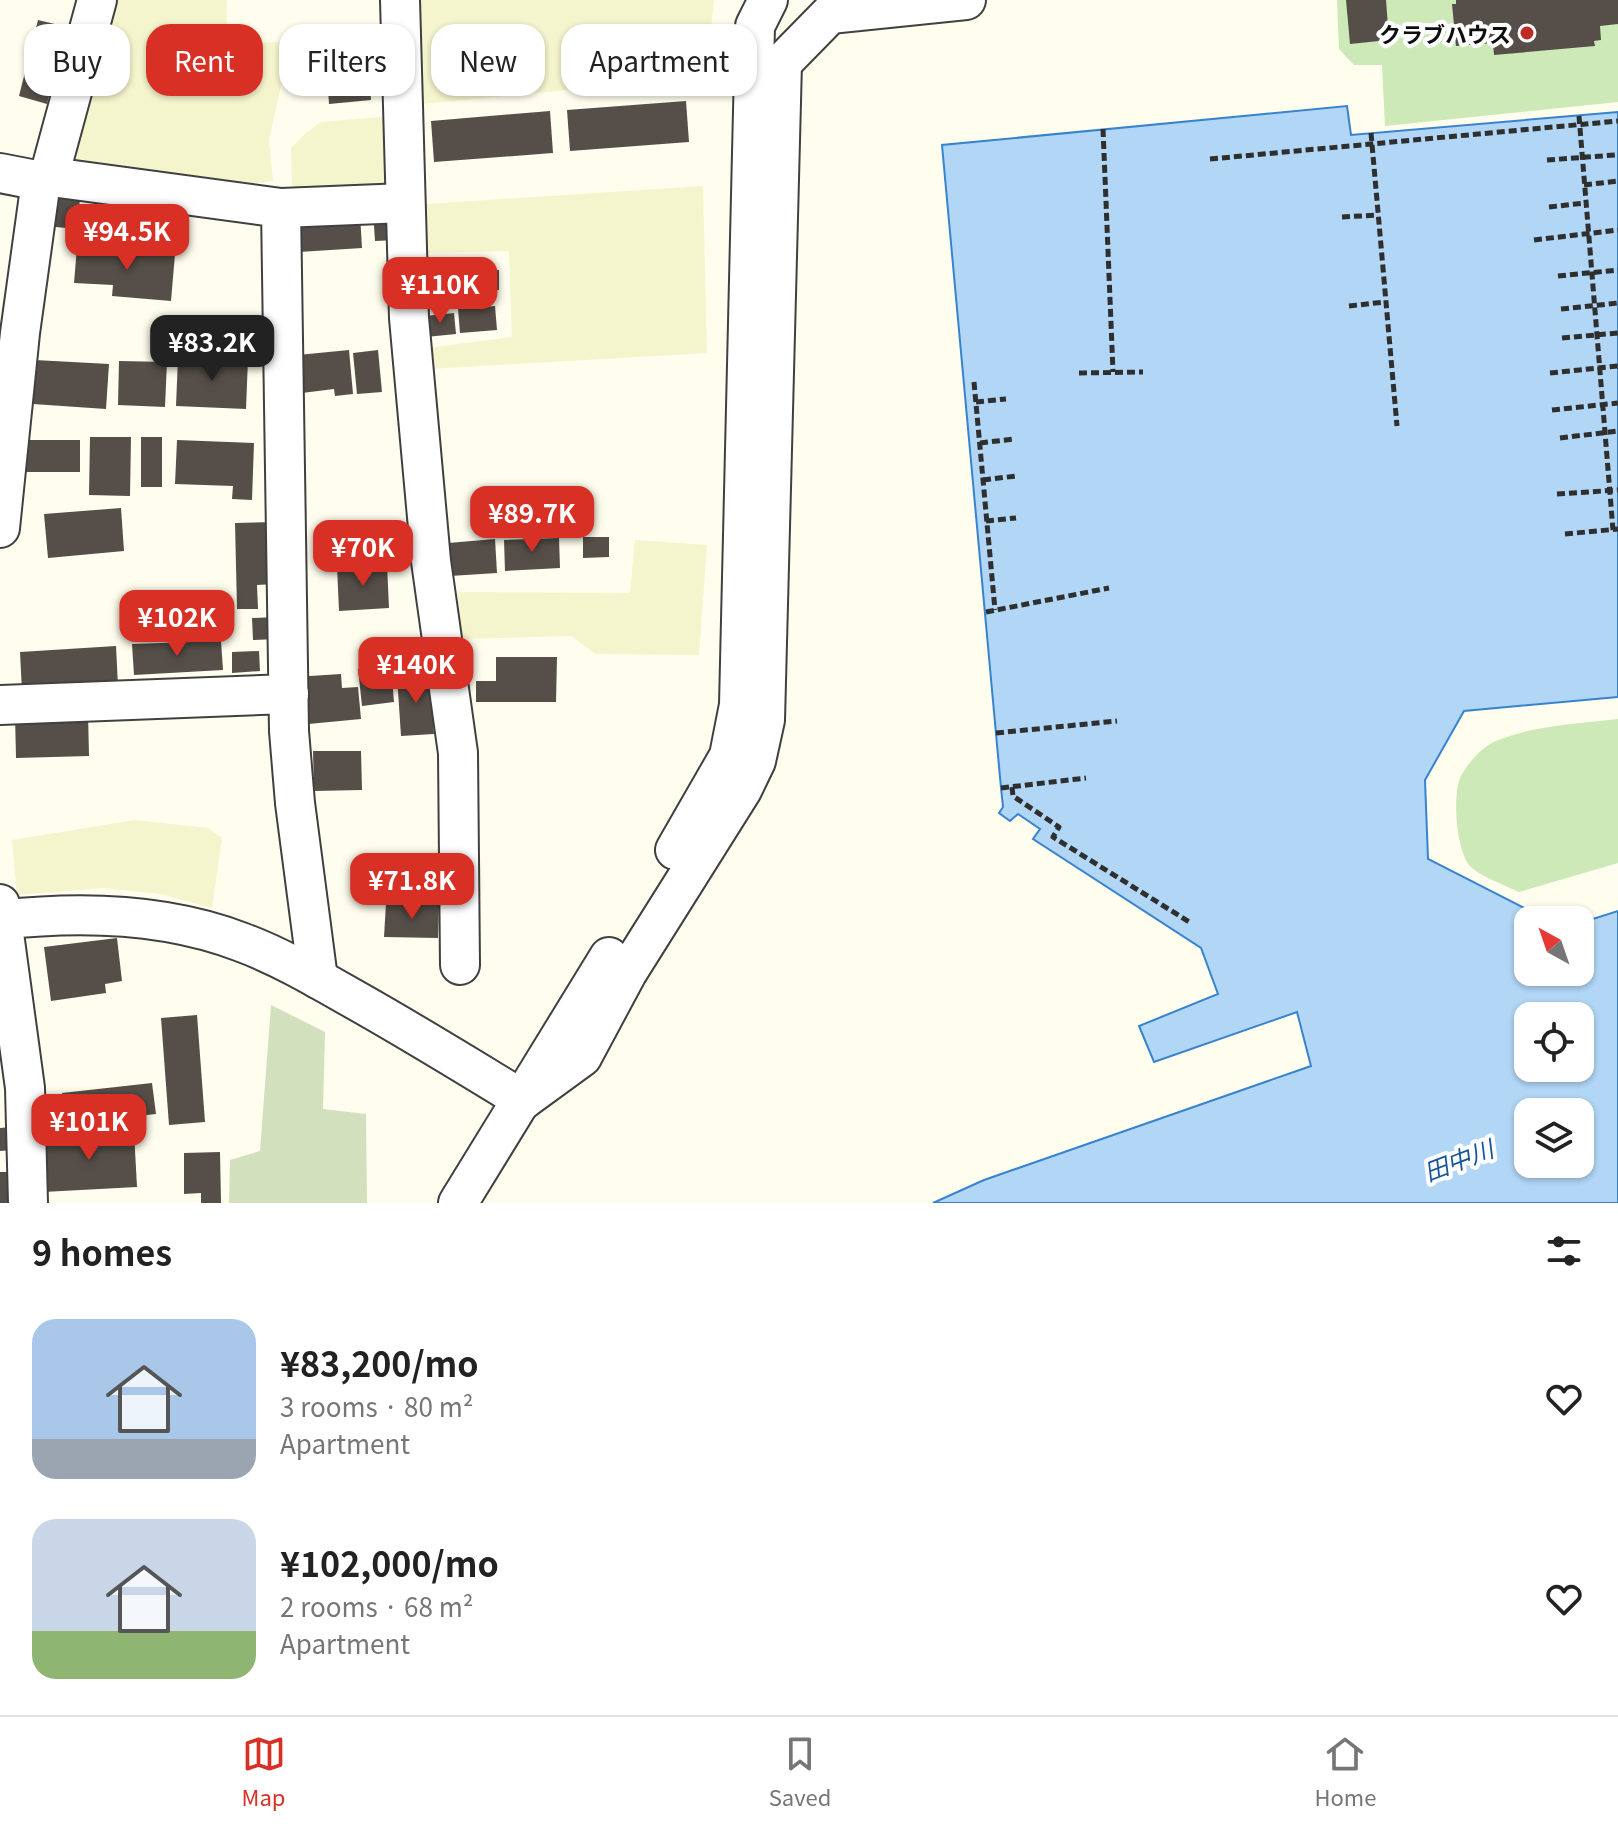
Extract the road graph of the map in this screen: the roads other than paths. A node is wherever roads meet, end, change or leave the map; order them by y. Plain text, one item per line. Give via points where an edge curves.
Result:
1 (97, 0) edge
2 (400, 0) edge
3 (768, 0) edge
4 (966, 0) edge
5 (0, 173) edge
6 (46, 177) junction
7 (405, 203) junction
8 (281, 208) junction
9 (0, 528) edge
10 (289, 694) junction
11 (0, 705) edge
12 (1, 915) edge
13 (460, 965) dead end
14 (318, 979) junction
15 (523, 1100) junction
16 (28, 1203) edge
17 (458, 1203) edge

1 - 6 street
2 - 7 street
3 - 15 street via 755,26 735,736 718,780
4 - 15 street via 830,14 782,63 765,720 756,761 582,1057
5 - 6 street
6 - 8 street
6 - 9 street via 20,333
7 - 8 street
7 - 13 street via 409,318 431,561 458,753
8 - 10 street
10 - 11 street
10 - 14 street via 295,803
12 - 14 street via 140,919 240,942
12 - 16 street via 24,1075
14 - 15 street
15 - 17 street

